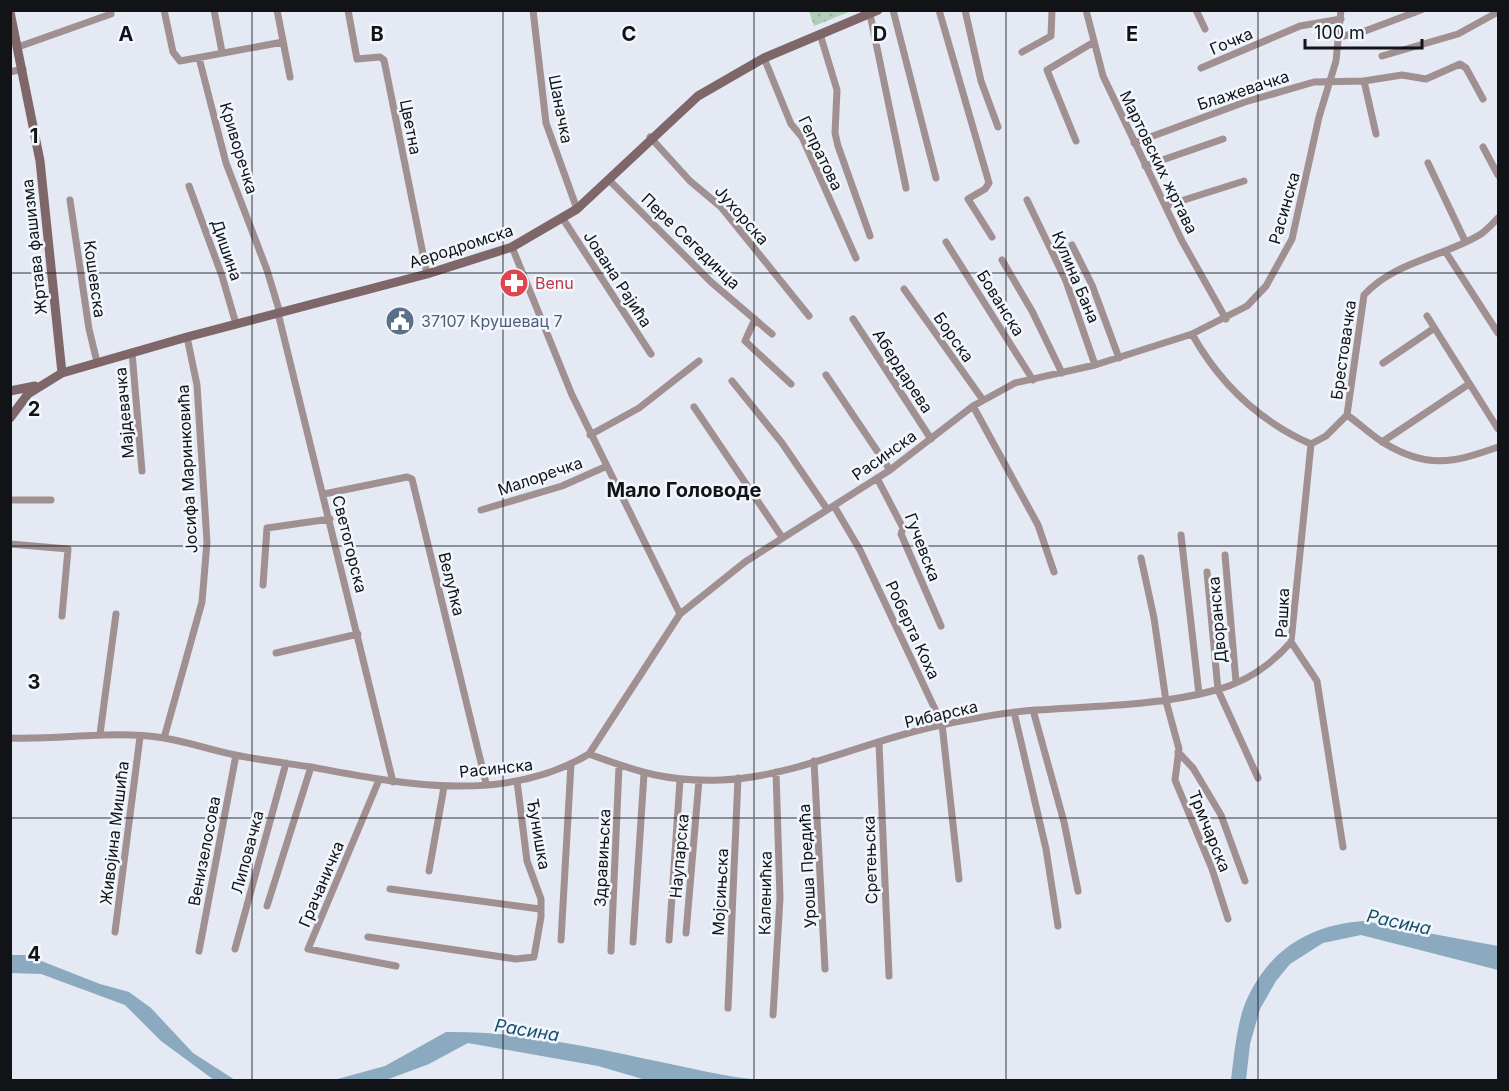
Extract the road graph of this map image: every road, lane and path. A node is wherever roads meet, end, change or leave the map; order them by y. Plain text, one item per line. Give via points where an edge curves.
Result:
1 (164, 10) edge
2 (214, 10) edge
3 (277, 10) edge
4 (348, 10) edge
5 (533, 10) edge
6 (892, 10) edge
7 (939, 10) edge
8 (965, 10) edge
9 (1052, 10) edge
10 (1086, 10) edge
11 (1196, 10) edge
12 (1341, 10) edge
13 (1421, 10) edge
14 (10, 12) edge
15 (874, 12) edge
16 (1498, 12) edge
17 (111, 14) dead end
18 (1341, 19) junction
19 (1205, 29) dead end
20 (820, 34) junction
21 (1340, 36) junction
22 (283, 42) junction
23 (1094, 42) junction
24 (18, 46) junction
25 (222, 51) junction
26 (1022, 52) dead end
27 (1382, 56) dead end
28 (199, 58) junction
29 (764, 58) junction
30 (1201, 68) dead end
31 (23, 69) junction
32 (10, 72) edge
33 (290, 77) dead end
34 (1330, 81) junction
35 (1364, 81) junction
36 (1483, 99) dead end
37 (998, 127) dead end
38 (1376, 134) dead end
39 (650, 137) junction
40 (1223, 139) dead end
41 (1076, 141) dead end
42 (1134, 143) junction
43 (1483, 147) dead end
44 (1428, 163) dead end
45 (1145, 166) junction
46 (1498, 175) edge
47 (936, 178) dead end
48 (609, 180) junction
49 (1244, 181) dead end
50 (189, 186) dead end
51 (906, 188) dead end
52 (70, 200) dead end
53 (1027, 200) dead end
54 (1165, 206) junction
55 (577, 209) junction
56 (1498, 218) edge
57 (563, 219) junction
58 (870, 236) dead end
59 (992, 237) dead end
60 (1465, 241) junction
61 (946, 242) dead end
62 (1072, 245) dead end
63 (512, 247) junction
64 (1445, 251) junction
65 (856, 258) dead end
66 (1002, 260) dead end
67 (427, 274) junction
68 (904, 289) dead end
69 (279, 311) junction
70 (809, 316) dead end
71 (1427, 316) dead end
72 (755, 319) junction
73 (853, 319) dead end
74 (1226, 319) junction
75 (236, 324) junction
76 (1433, 329) junction
77 (1498, 333) edge
78 (772, 334) dead end
79 (1192, 334) junction
80 (187, 337) junction
81 (132, 352) junction
82 (651, 354) dead end
83 (1119, 358) junction
84 (699, 361) dead end
85 (97, 362) junction
86 (1383, 363) dead end
87 (1095, 365) junction
88 (62, 373) junction
89 (1062, 373) junction
90 (826, 375) dead end
91 (1033, 380) junction
92 (732, 381) dead end
93 (43, 383) junction
94 (791, 384) dead end
95 (1469, 384) junction
96 (10, 391) edge
97 (982, 400) junction
98 (15, 406) edge
99 (973, 406) junction
100 (694, 407) dead end
101 (1347, 415) junction
102 (1498, 429) edge
103 (590, 435) junction
104 (931, 439) junction
105 (1382, 442) junction
106 (1311, 444) junction
107 (1498, 447) edge
108 (607, 466) junction
109 (890, 470) junction
110 (142, 471) dead end
111 (877, 478) junction
112 (324, 494) junction
113 (10, 500) edge
114 (51, 500) dead end
115 (830, 508) junction
116 (481, 510) dead end
117 (330, 519) junction
118 (1181, 535) dead end
119 (782, 537) junction
120 (10, 544) edge
121 (1225, 555) dead end
122 (1142, 558) dead end
123 (1053, 572) dead end
124 (1207, 572) dead end
125 (263, 585) dead end
126 (116, 614) dead end
127 (680, 614) junction
128 (62, 616) dead end
129 (941, 626) dead end
130 (358, 634) junction
131 (1292, 642) junction
132 (276, 653) dead end
133 (1236, 682) junction
134 (1218, 690) junction
135 (1199, 694) junction
136 (1166, 701) junction
137 (1034, 710) junction
138 (1014, 712) junction
139 (942, 724) junction
140 (100, 734) junction
141 (140, 737) junction
142 (10, 738) edge
143 (164, 738) junction
144 (879, 743) junction
145 (1178, 752) junction
146 (589, 754) junction
147 (236, 755) junction
148 (814, 761) junction
149 (286, 763) junction
150 (571, 764) junction
151 (620, 766) junction
152 (311, 767) junction
153 (776, 772) junction
154 (644, 774) junction
155 (738, 778) junction
156 (1258, 778) dead end
157 (379, 780) junction
158 (680, 780) junction
159 (699, 780) junction
160 (517, 781) junction
161 (393, 782) junction
162 (486, 783) junction
163 (444, 787) junction
164 (1343, 847) dead end
165 (429, 871) dead end
166 (959, 879) dead end
167 (1245, 881) dead end
168 (390, 889) dead end
169 (1078, 891) dead end
170 (267, 906) dead end
171 (540, 909) junction
172 (1228, 919) dead end
173 (1058, 926) dead end
174 (115, 932) dead end
175 (686, 933) dead end
176 (368, 938) dead end
177 (561, 940) dead end
178 (669, 940) dead end
179 (633, 942) dead end
180 (235, 949) dead end
181 (199, 951) dead end
182 (610, 951) dead end
183 (396, 966) dead end
184 (825, 969) dead end
185 (888, 976) dead end
186 (728, 1008) dead end
187 (774, 1015) dead end

1 - 28 street via 176,58 185,62
2 - 25 street
3 - 22 street
4 - 67 street, Цветна via 357,59 384,60
5 - 55 street, Шаначка via 546,123
6 - 47 street
7 - 59 street via 989,183 969,199
8 - 37 street via 981,81
9 - 26 street via 1051,36
10 - 23 street, Мартовских жртава
11 - 19 street
12 - 18 street, Расинска
13 - 21 street
14 - 24 street, Жртава фашизма
15 - 20 street, Аеродромска
15 - 51 street
16 - 27 street via 1458,34
17 - 24 street
18 - 21 street, Расинска
18 - 30 street, Гочка via 1300,26
20 - 29 street, Аеродромска
20 - 58 street via 837,90 838,146
21 - 34 street, Расинска
22 - 25 street
22 - 33 street
23 - 41 street via 1047,70
23 - 42 street, Мартовских жртава via 1103,76
24 - 31 street, Жртава фашизма
25 - 28 street
28 - 69 street, Криворечка via 226,163
29 - 39 street, Аеродромска via 698,96
29 - 65 street, Гепратова via 791,124 802,137
31 - 32 street
31 - 88 street, Жртава фашизма via 40,161
34 - 35 street, Блажевачка
34 - 42 street, Блажевачка via 1267,95
34 - 74 street, Расинска via 1318,117 1292,239 1266,286 1247,306
35 - 36 street, Блажевачка via 1402,75 1426,79 1463,65
35 - 38 street
39 - 48 street, Аеродромска
39 - 70 street, Јухорска via 690,181 721,207
40 - 45 street
42 - 45 street, Мартовских жртава
43 - 46 street
44 - 60 street
45 - 54 street, Мартовских жртава
48 - 55 street, Аеродромска
48 - 72 street, Пере Сегединца via 711,282
49 - 54 street
50 - 75 street, Дишина
52 - 85 street, Кошевска
53 - 87 street, Кулина Бана via 1066,281
54 - 74 street, Мартовских жртава
55 - 57 street, Аеродромска
56 - 60 street, Брестовачка via 1481,234
57 - 63 street, Аеродромска
57 - 82 street, Јована Рајића
60 - 64 street, Брестовачка
61 - 91 street, Бованска
62 - 83 street via 1092,285
63 - 67 street, Аеродромска
63 - 103 street
64 - 77 street
64 - 101 street, Брестовачка via 1421,258 1364,295
66 - 89 street
67 - 69 street, Аеродромска
68 - 97 street, Борска
69 - 75 street, Аеродромска
69 - 112 street, Светогорска
71 - 76 street
72 - 78 street, Пере Сегединца
72 - 94 street via 745,341
73 - 104 street, Абердарева
74 - 79 street, Расинска
75 - 80 street, Аеродромска
76 - 86 street
76 - 95 street
79 - 83 street, Расинска
79 - 106 street via 1222,381 1283,432
80 - 81 street, Аеродромска
80 - 143 street, Јосифа Маринковића via 197,386 207,542 202,602
81 - 85 street, Аеродромска
81 - 110 street, Мајдевачка
83 - 87 street, Расинска
84 - 103 street via 639,408
85 - 88 street, Аеродромска
87 - 89 street, Расинска
88 - 93 street, Аеродромска
89 - 91 street, Расинска
90 - 109 street
91 - 97 street, Расинска via 1015,383
92 - 115 street, Роберта Коха
93 - 96 street
93 - 98 street, Аеродромска
95 - 102 street
95 - 105 street
96 - 98 street
97 - 99 street, Расинска
99 - 104 street, Расинска
99 - 123 street via 1038,525
100 - 119 street
101 - 105 street
101 - 106 street via 1326,436
103 - 108 street
104 - 109 street, Расинска
105 - 107 street via 1413,457 1439,462 1457,461
106 - 131 street, Рашка
108 - 116 street, Малоречка via 562,486
108 - 127 street
109 - 111 street, Расинска
111 - 115 street, Расинска
111 - 129 street, Гучевска via 903,528 901,534
112 - 117 street, Светогорска
112 - 162 street, Велућка via 412,479
113 - 114 street
115 - 119 street, Расинска
115 - 139 street, Роберта Коха via 860,549
117 - 125 street via 267,528
117 - 130 street, Светогорска
118 - 135 street
119 - 127 street, Расинска
120 - 128 street via 68,549
121 - 133 street, Дворанска
122 - 136 street, Трмчарска
124 - 134 street
126 - 140 street
127 - 146 street, Расинска
130 - 132 street
130 - 161 street, Светогорска
131 - 133 street, Рибарска via 1271,664
131 - 164 street, Рашка via 1317,681
133 - 134 street, Рибарска
134 - 135 street, Рибарска
134 - 156 street
135 - 136 street, Рибарска
136 - 137 street, Рибарска
136 - 145 street, Трмчарска
137 - 138 street, Рибарска
137 - 169 street
138 - 139 street, Рибарска
138 - 173 street via 1046,849
139 - 144 street, Рибарска
139 - 166 street, Роберта Коха
140 - 141 street, Расинска
140 - 142 street, Расинска via 52,740
141 - 143 street, Расинска
141 - 174 street, Живојина Мишића
143 - 147 street, Расинска
144 - 148 street, Рибарска
144 - 185 street, Сретењска
145 - 167 street, Трмчарска via 1221,815
145 - 172 street, Трмчарска via 1175,780
146 - 150 street, Расинска
146 - 151 street, Рибарска
147 - 149 street, Расинска
147 - 181 street, Венизелосова
148 - 153 street, Рибарска
148 - 184 street, Уроша Предића
149 - 152 street, Расинска
149 - 180 street, Липовачка
150 - 160 street, Расинска via 542,777
150 - 177 street
151 - 154 street, Рибарска
151 - 182 street, Здравињска
152 - 157 street, Расинска
152 - 170 street
153 - 155 street, Рибарска
153 - 187 street, Каленићка via 780,898
154 - 158 street, Рибарска
154 - 179 street
155 - 159 street, Рибарска
155 - 186 street, Мојсињска
157 - 161 street, Расинска
157 - 183 street, Грачаничка via 308,949
158 - 159 street, Рибарска
158 - 178 street
159 - 175 street, Наупарска
160 - 162 street, Расинска
160 - 171 street, Ђунишка via 527,861 540,895
161 - 163 street, Расинска
162 - 163 street, Расинска
163 - 165 street
168 - 171 street
171 - 176 street, Ђунишка via 536,953 530,959

